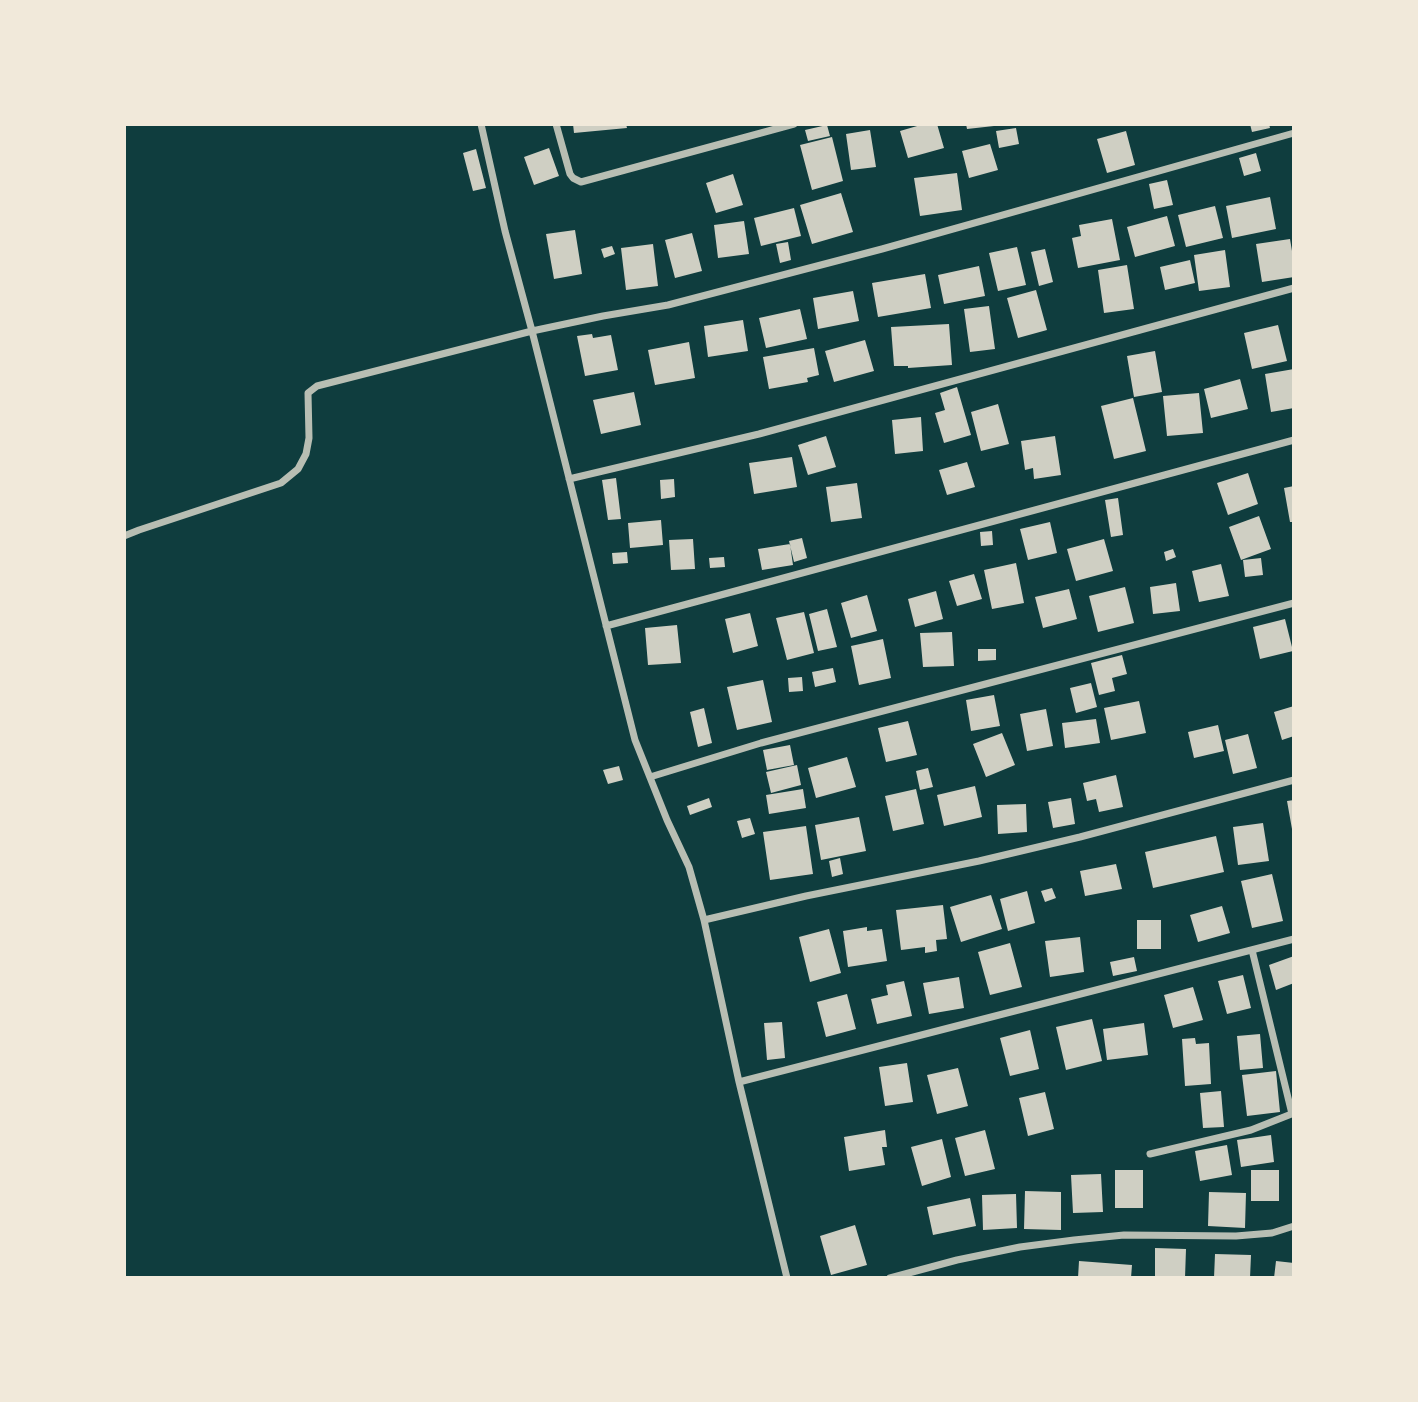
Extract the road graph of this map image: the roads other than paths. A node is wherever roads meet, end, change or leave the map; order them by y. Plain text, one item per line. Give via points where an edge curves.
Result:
1 (481, 124) edge
2 (556, 124) edge
3 (794, 124) edge
4 (1294, 133) edge
5 (1294, 288) edge
6 (532, 331) junction
7 (1294, 440) edge
8 (569, 479) junction
9 (124, 536) edge
10 (1294, 603) edge
11 (606, 626) junction
12 (650, 777) junction
13 (1294, 779) edge
14 (704, 920) junction
15 (1294, 939) edge
16 (1252, 950) junction
17 (739, 1082) junction
18 (1293, 1114) edge
19 (1150, 1154) dead end
20 (1294, 1226) edge
21 (787, 1278) edge
22 (890, 1278) edge

1 - 6 street
2 - 3 street via 570,174 581,182
4 - 6 street via 882,249 681,301
5 - 8 street via 772,430
6 - 8 street
6 - 9 street via 317,386 308,393 306,454 298,469 281,483
7 - 11 street
8 - 11 street
10 - 12 street via 761,743
11 - 12 street via 635,740
12 - 14 street via 689,867
13 - 14 street via 1080,837
14 - 17 street
15 - 16 street
16 - 17 street
16 - 18 street
17 - 21 street
18 - 19 street via 1251,1130
20 - 22 street via 1236,1236 1124,1235 1074,1240 969,1257

